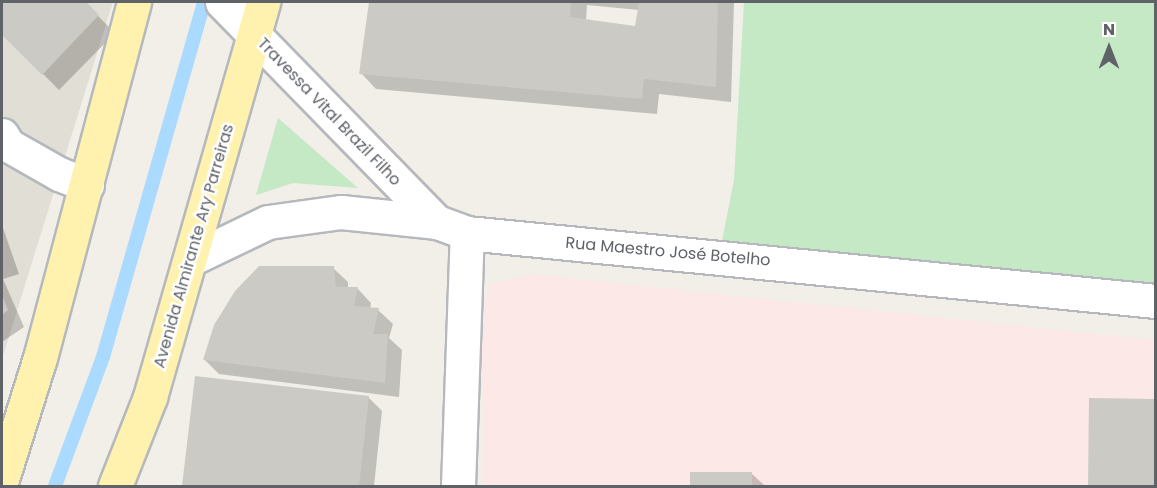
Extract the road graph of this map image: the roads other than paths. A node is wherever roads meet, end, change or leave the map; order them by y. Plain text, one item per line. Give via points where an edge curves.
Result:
1 (134, 2) edge
2 (244, 13) edge
3 (2, 135) edge
4 (87, 185) junction
5 (437, 222) junction
6 (467, 233) junction
7 (191, 259) junction
8 (1155, 301) edge
9 (2, 479) edge
10 (115, 486) edge
11 (458, 486) edge

1 - 4 main road
2 - 5 street, Travessa Vital Brazil Filho
2 - 7 main road, Avenida Almirante Ary Parreiras
3 - 4 street via 8,145
4 - 9 main road via 21,426
5 - 6 street, Rua Maestro José Botelho
5 - 7 street, Rua Maestro José Botelho via 341,212 305,215 268,222
6 - 8 street, Rua Maestro José Botelho
6 - 11 street
7 - 10 main road, Avenida Almirante Ary Parreiras via 150,397

